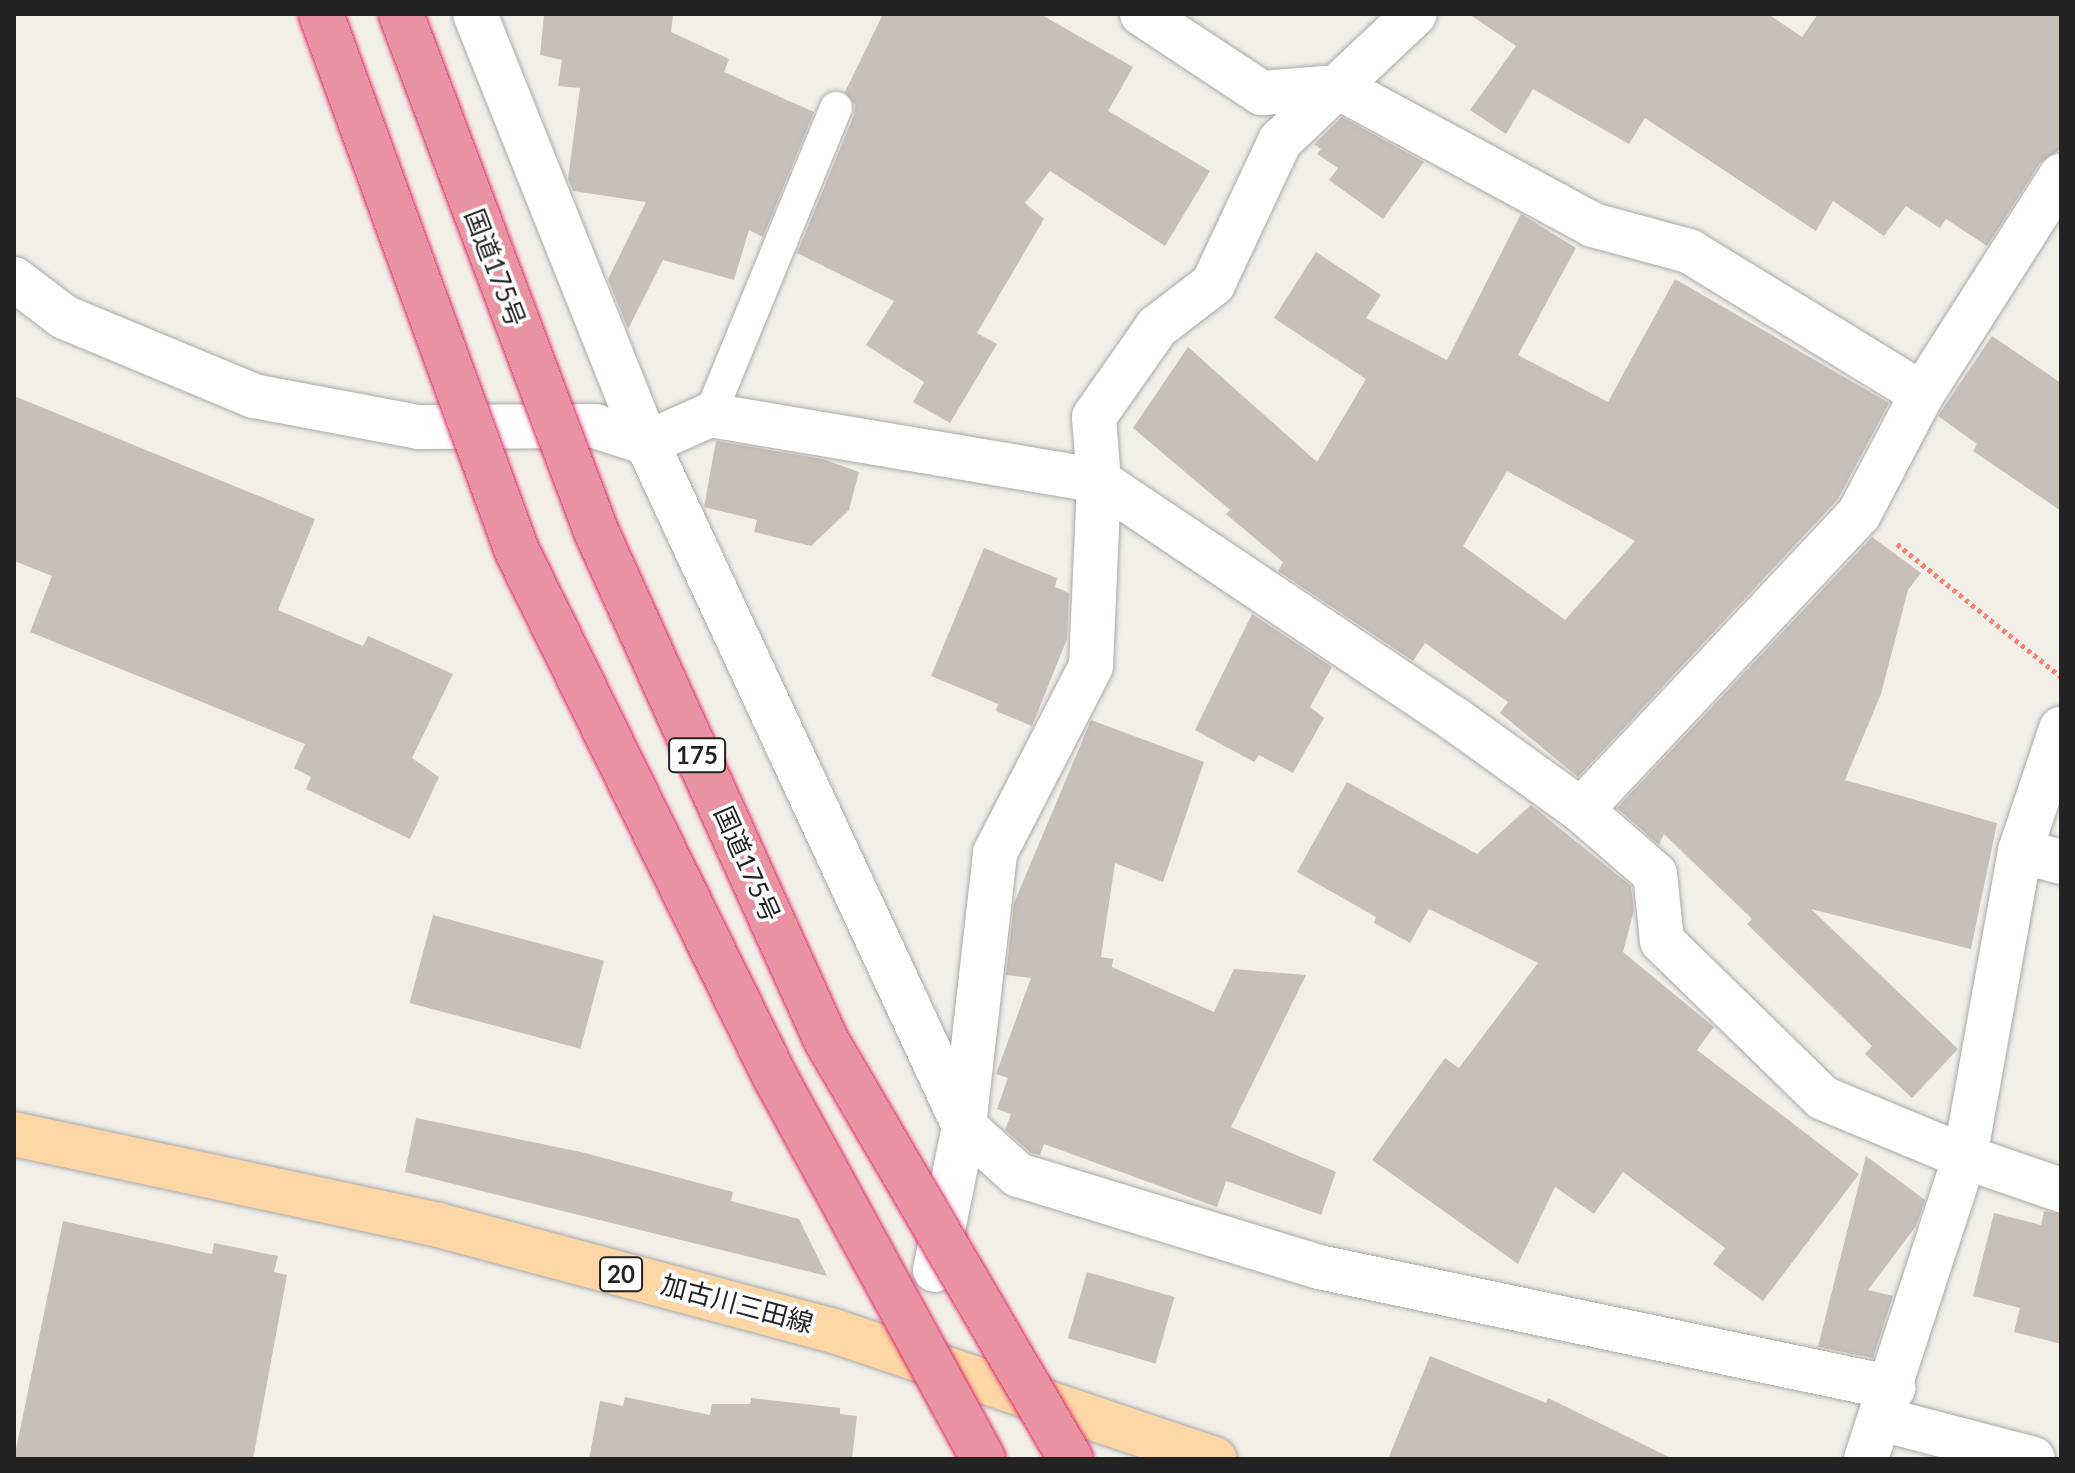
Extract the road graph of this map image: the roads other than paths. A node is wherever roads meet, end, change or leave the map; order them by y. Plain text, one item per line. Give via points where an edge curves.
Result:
1 (321, 14) edge
2 (401, 14) edge
3 (475, 14) edge
4 (1142, 14) edge
5 (1415, 14) edge
6 (1338, 87) junction
7 (836, 108) dead end
8 (2061, 176) edge
9 (14, 279) edge
10 (1922, 394) junction
11 (710, 415) junction
12 (647, 443) junction
13 (1099, 481) junction
14 (2061, 729) edge
15 (1581, 810) junction
16 (2040, 856) edge
17 (964, 1126) junction
18 (14, 1134) edge
19 (1965, 1157) junction
20 (2061, 1190) edge
21 (935, 1270) dead end
22 (1887, 1403) junction
23 (983, 1459) edge
24 (1071, 1459) edge
25 (1215, 1459) edge
26 (1866, 1459) edge
27 (2033, 1459) edge

1 - 23 highway, 175, bridge via 517,551 774,1075
2 - 24 highway, 国道175号 / 175, bridge via 596,531 826,1040
3 - 12 street
4 - 6 street via 1262,93
5 - 6 street
6 - 10 street via 1593,225 1689,251
6 - 13 street via 1280,141 1213,284 1157,327 1094,417
7 - 11 lane
8 - 10 street
9 - 12 street via 64,317 254,396 418,427 595,426
10 - 15 street via 1859,514
11 - 12 street
11 - 13 street
12 - 17 street
13 - 15 street
13 - 17 street via 1091,666 995,853
14 - 16 street
15 - 19 street via 1655,874 1662,941 1823,1098
16 - 19 street
17 - 21 street
17 - 22 street via 1018,1175 1319,1267
18 - 25 main road, 加古川三田線 / 20 via 438,1225 831,1330
19 - 20 street
19 - 22 street
22 - 26 street
22 - 27 street

